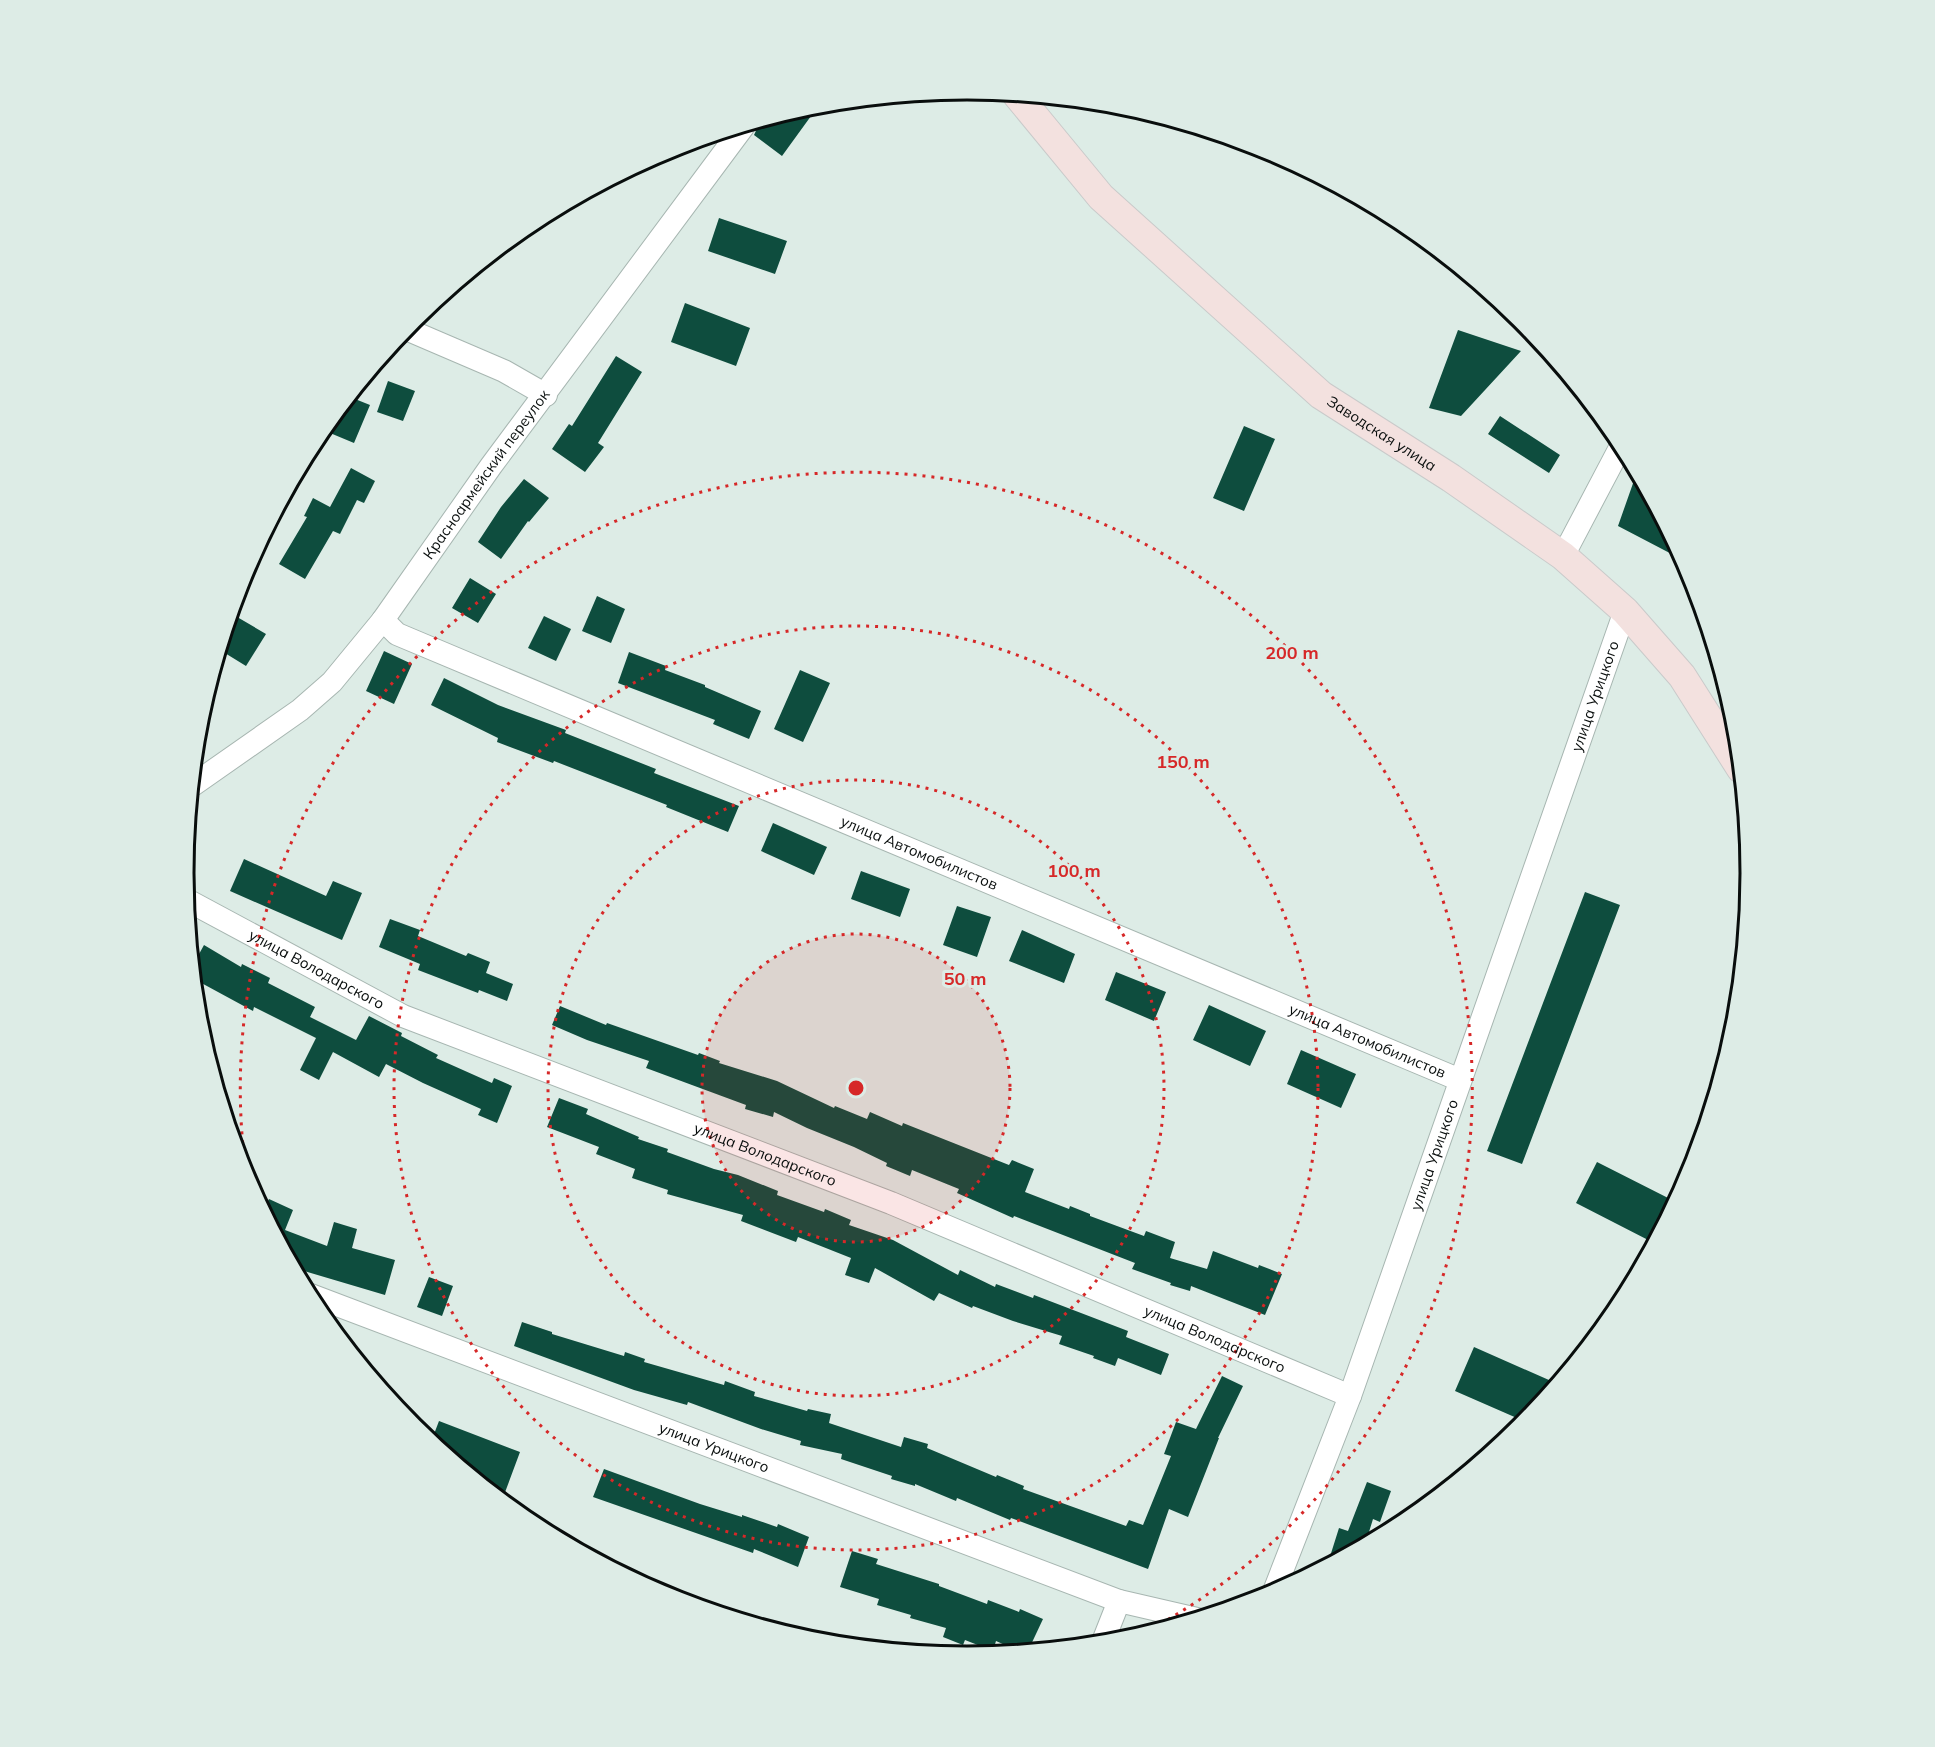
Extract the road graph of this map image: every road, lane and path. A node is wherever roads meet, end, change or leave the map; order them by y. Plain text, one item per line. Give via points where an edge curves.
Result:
1 (1023, 103) edge
2 (736, 137) edge
3 (415, 333) edge
4 (546, 395) junction
5 (1617, 454) edge
6 (1563, 556) junction
7 (1625, 611) junction
8 (383, 620) junction
9 (1731, 753) edge
10 (200, 780) edge
11 (195, 904) edge
12 (1460, 1080) junction
13 (323, 1300) edge
14 (1350, 1396) junction
15 (1278, 1581) edge
16 (1119, 1601) junction
17 (1182, 1616) edge
18 (1106, 1634) edge

1 - 6 main road, Заводская улица via 1101,197 1321,395 1451,477
2 - 4 street, Красноармейский переулок
3 - 4 street via 504,371
4 - 8 street, Красноармейский переулок
5 - 6 street
6 - 7 main road, Заводская улица
7 - 9 main road, Заводская улица via 1682,676
7 - 12 street, улица Урицкого
8 - 10 street, Красноармейский переулок via 332,682 300,710
8 - 12 street, улица Автомобилистов via 397,634
11 - 14 street, улица Володарского via 403,1016 891,1203
12 - 14 street, улица Урицкого
13 - 16 street, улица Урицкого
14 - 15 street, улица Урицкого
16 - 17 street, улица Урицкого
16 - 18 street

